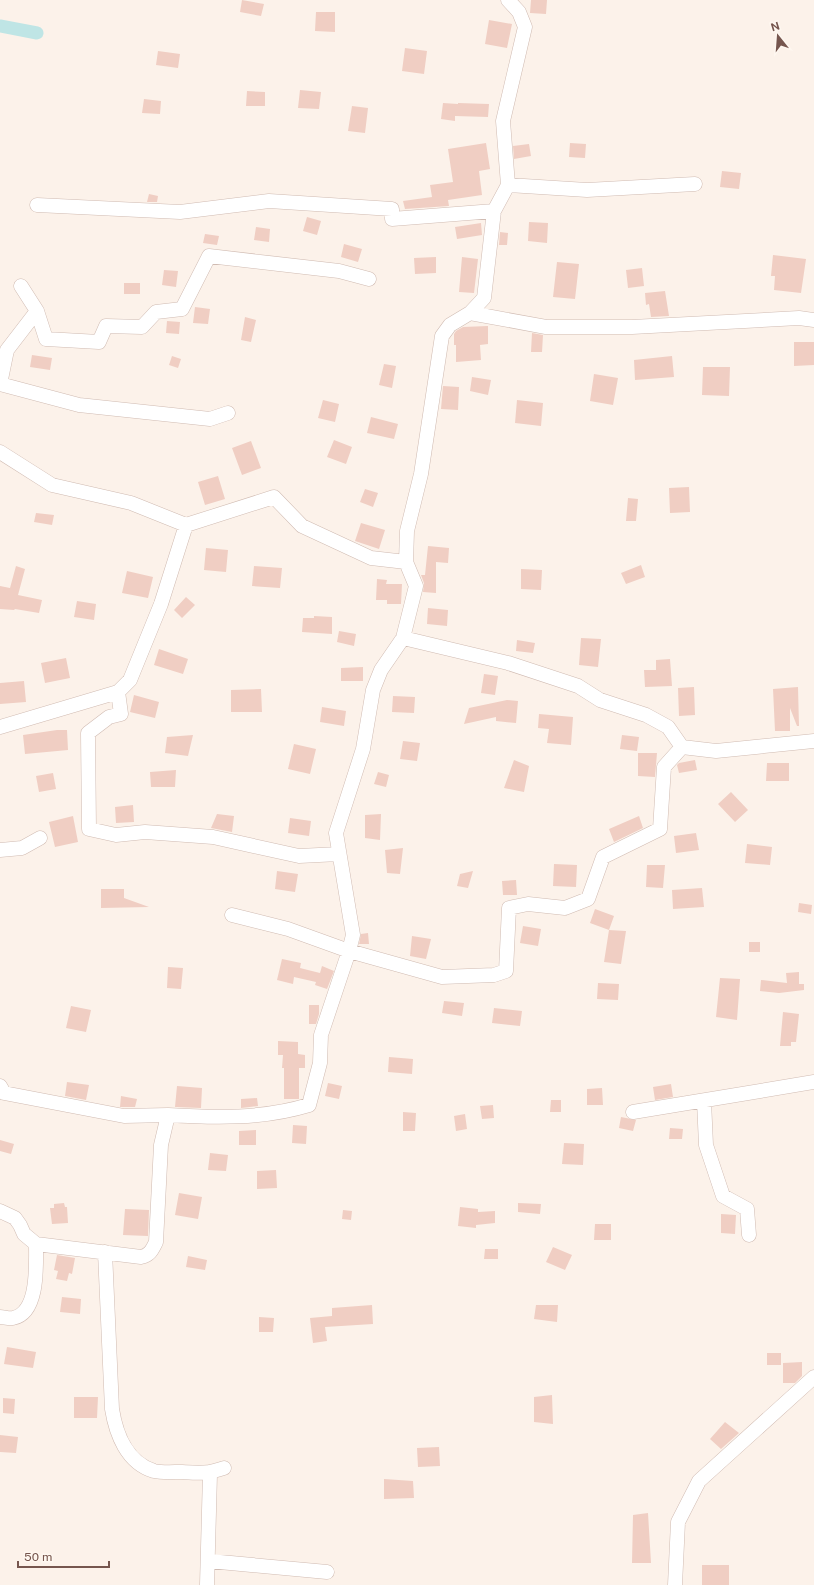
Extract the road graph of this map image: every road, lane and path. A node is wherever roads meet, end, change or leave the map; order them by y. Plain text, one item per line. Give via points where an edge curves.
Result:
1 (508, 0) edge
2 (695, 184) dead end
3 (508, 185) junction
4 (37, 205) dead end
5 (494, 211) junction
6 (369, 279) dead end
7 (21, 286) dead end
8 (37, 310) junction
9 (470, 313) junction
10 (814, 320) edge
11 (228, 413) dead end
12 (0, 452) edge
13 (186, 525) junction
14 (406, 562) junction
15 (403, 638) junction
16 (118, 692) junction
17 (0, 727) edge
18 (814, 741) edge
19 (682, 747) junction
20 (40, 838) dead end
21 (0, 850) edge
22 (339, 854) junction
23 (232, 915) dead end
24 (349, 951) junction
25 (814, 1082) edge
26 (1, 1090) edge
27 (704, 1101) junction
28 (633, 1112) dead end
29 (168, 1115) junction
30 (0, 1210) edge
31 (749, 1235) dead end
32 (36, 1244) junction
33 (105, 1252) junction
34 (0, 1317) edge
35 (814, 1377) edge
36 (224, 1468) dead end
37 (210, 1474) junction
38 (209, 1561) junction
39 (327, 1572) dead end
40 (207, 1585) edge
41 (675, 1585) edge

1 - 3 street via 519,12 525,27 503,121
2 - 3 street via 588,190
3 - 5 street
4 - 5 street via 180,212 269,201 392,209 392,219
5 - 9 street via 484,298
6 - 8 street via 339,271 209,256 182,310 156,312 142,327 106,326 99,342 46,339
7 - 8 street
8 - 11 street via 7,350 0,384 79,405 210,419
9 - 10 street via 546,327 632,328 800,318
9 - 14 street via 450,325 442,336 421,474 407,532
12 - 13 street via 52,485 131,503
13 - 14 street via 274,496 302,526 372,558
13 - 16 street via 161,604 133,673
14 - 15 street via 416,586
15 - 19 street via 508,663 578,686 600,700 646,715 668,727
15 - 22 street via 381,670 374,690 363,749 336,833
16 - 17 street
16 - 22 street via 121,714 109,718 88,733 89,829 116,835 145,832 213,837 299,856
18 - 19 street via 716,751
19 - 24 street via 664,766 660,828 603,857 588,899 566,908 528,904 509,908 506,971 494,975 442,977
20 - 21 street via 22,848
22 - 24 street via 353,935
23 - 24 street via 288,929
24 - 29 street via 321,1036 320,1064 309,1105 283,1113 216,1118
25 - 27 street
26 - 29 street via 124,1116
27 - 28 street
27 - 31 street via 706,1146 723,1196 747,1209
29 - 33 street via 161,1145 156,1242 151,1252 141,1257
30 - 32 street via 15,1218 24,1234
32 - 33 street
32 - 34 street via 35,1279 29,1307 13,1318
33 - 37 street via 112,1409 115,1426 123,1445 139,1464 155,1471
35 - 41 street via 699,1482 678,1522
36 - 37 street
37 - 38 street
38 - 39 street
38 - 40 street

